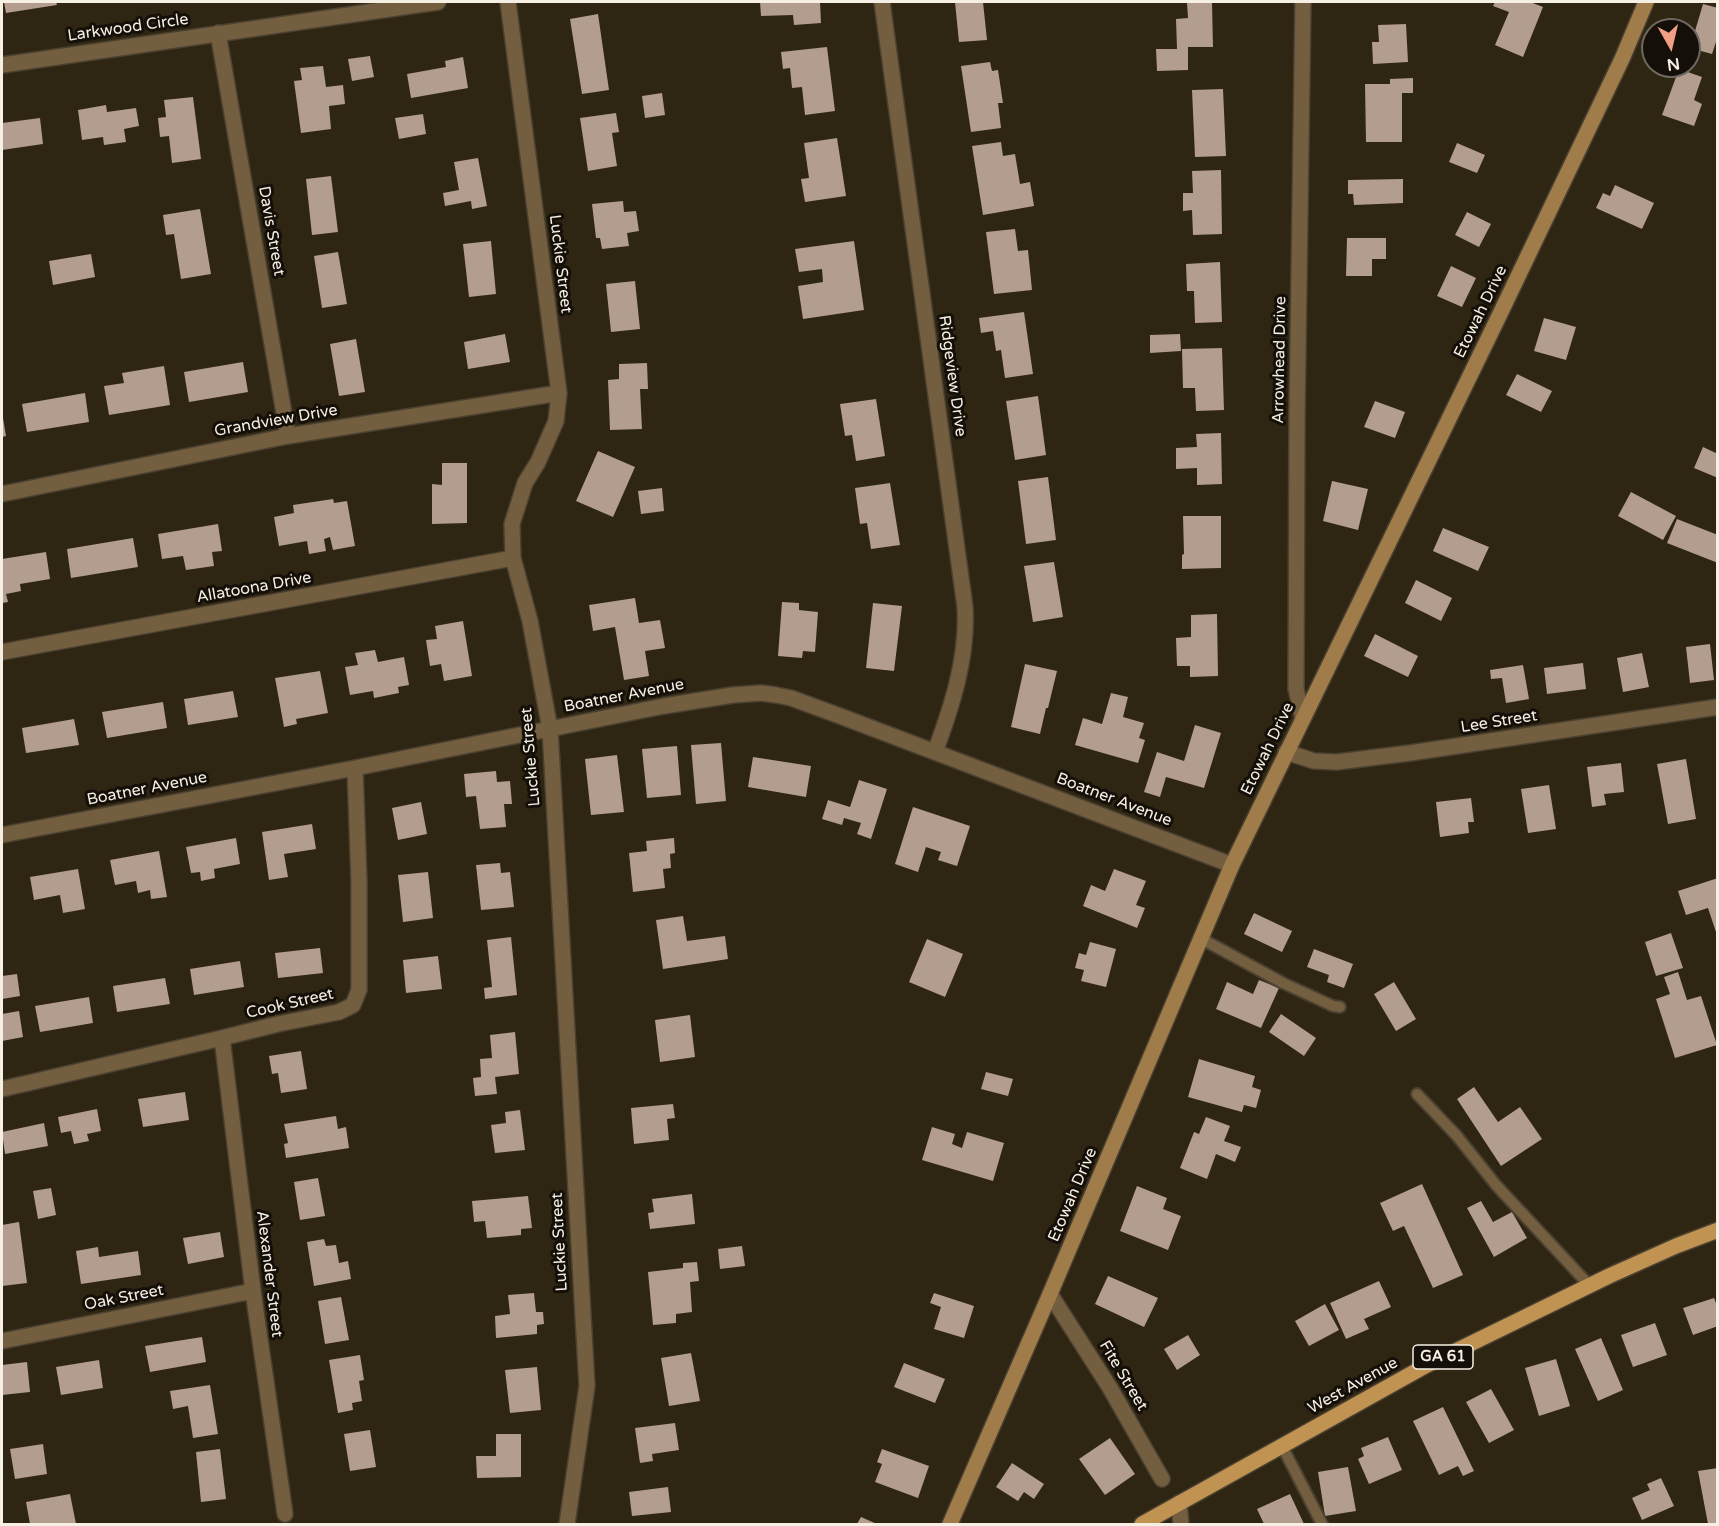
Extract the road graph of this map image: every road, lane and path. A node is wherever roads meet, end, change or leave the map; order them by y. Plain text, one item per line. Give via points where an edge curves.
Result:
1 (438, 2) edge
2 (508, 2) edge
3 (882, 2) edge
4 (1303, 2) edge
5 (1646, 2) edge
6 (218, 33) junction
7 (2, 65) edge
8 (559, 393) junction
9 (288, 436) junction
10 (2, 494) edge
11 (513, 558) junction
12 (2, 652) edge
13 (1718, 707) edge
14 (1303, 719) junction
15 (550, 729) junction
16 (935, 752) junction
17 (1286, 752) junction
18 (355, 768) junction
19 (2, 836) edge
20 (1232, 865) junction
21 (1200, 938) junction
22 (1340, 1007) dead end
23 (222, 1038) junction
24 (2, 1089) edge
25 (1417, 1094) dead end
26 (1718, 1230) edge
27 (1589, 1286) junction
28 (253, 1291) junction
29 (1050, 1294) junction
30 (2, 1341) edge
31 (1282, 1446) junction
32 (1162, 1479) dead end
33 (1179, 1503) junction
34 (285, 1514) dead end
35 (567, 1524) edge
36 (950, 1524) edge
37 (1142, 1524) edge
38 (1181, 1524) edge
39 (1323, 1524) edge

1 - 6 street, Larkwood Circle
2 - 8 street, Luckie Street
3 - 16 street, Ridgeview Drive via 965,606 962,659
4 - 14 street, Arrowhead Drive via 1296,677
5 - 14 street, Etowah Drive
6 - 7 street, Larkwood Circle
6 - 9 street, Davis Street
8 - 9 street, Grandview Drive
8 - 11 street, Luckie Street via 556,421 548,443 517,506 512,524
9 - 10 street, Grandview Drive
11 - 12 street, Allatoona Drive
11 - 15 street, Luckie Street via 530,621
13 - 17 street, Lee Street via 1337,762 1314,761
14 - 17 street, Etowah Drive
15 - 16 street, Boatner Avenue via 761,693 791,698
15 - 18 street, Boatner Avenue
15 - 35 street, Luckie Street via 586,1386
16 - 20 street, Boatner Avenue
17 - 20 street, Etowah Drive
18 - 19 street, Boatner Avenue
18 - 23 street, Cook Street via 359,990 353,1005 339,1012
20 - 21 street, Etowah Drive
21 - 22 lane via 1283,983
21 - 29 street, Etowah Drive
23 - 24 street, Cook Street
23 - 28 street, Alexander Street
25 - 27 lane
26 - 27 main road, West Avenue / GA 61
27 - 31 main road, West Avenue / GA 61 via 1426,1365
28 - 30 street, Oak Street
28 - 34 street, Alexander Street
29 - 32 street, Fite Street
29 - 36 street, Etowah Drive
31 - 33 main road, West Avenue / GA 61
31 - 39 lane
33 - 37 main road, West Avenue / GA 61
33 - 38 street

